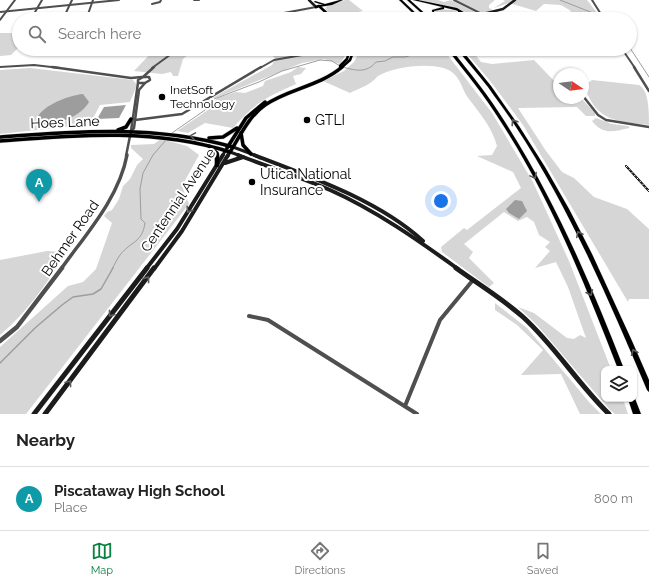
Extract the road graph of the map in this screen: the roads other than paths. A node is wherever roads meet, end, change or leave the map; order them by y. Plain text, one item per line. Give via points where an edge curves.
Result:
1 (15, 0) edge
2 (42, 0) edge
3 (72, 0) edge
4 (93, 0) edge
5 (119, 0) edge
6 (162, 0) edge
7 (194, 0) edge
8 (199, 0) edge
9 (309, 0) edge
10 (339, 0) edge
11 (342, 0) edge
12 (398, 0) edge
13 (408, 0) edge
14 (414, 0) edge
15 (454, 0) edge
16 (515, 0) edge
17 (592, 0) edge
18 (314, 1) edge
19 (92, 3) junction
20 (152, 4) dead end
21 (70, 5) junction
22 (328, 5) junction
23 (318, 7) junction
24 (38, 8) junction
25 (324, 10) joint
26 (6, 11) junction
27 (0, 12) edge
28 (35, 12) edge
29 (66, 12) edge
30 (89, 12) edge
31 (290, 12) edge
32 (323, 12) edge
33 (413, 12) edge
34 (422, 12) edge
35 (432, 12) edge
36 (459, 12) edge
37 (461, 12) edge
38 (478, 12) edge
39 (493, 12) edge
40 (600, 12) edge
41 (0, 20) edge
42 (167, 56) edge
43 (296, 56) edge
44 (348, 56) edge
45 (351, 56) edge
46 (454, 56) edge
47 (464, 56) edge
48 (626, 56) edge
49 (342, 66) junction
50 (0, 67) edge
51 (151, 72) junction
52 (143, 77) junction
53 (149, 77) junction
54 (131, 78) junction
55 (138, 82) junction
56 (145, 83) junction
57 (649, 91) edge
58 (589, 104) edge
59 (133, 120) junction
60 (241, 124) junction
61 (649, 128) edge
62 (112, 131) junction
63 (241, 133) junction
64 (131, 134) junction
65 (0, 137) edge
66 (205, 138) junction
67 (0, 141) edge
68 (206, 144) junction
69 (230, 149) junction
70 (251, 154) junction
71 (246, 157) junction
72 (220, 166) junction
73 (428, 247) junction
74 (474, 280) junction
75 (249, 316) dead end
76 (0, 341) edge
77 (619, 366) edge
78 (649, 388) edge
79 (633, 402) edge
80 (405, 406) junction
81 (34, 414) edge
82 (45, 414) edge
83 (416, 414) edge
84 (609, 414) edge
85 (638, 414) edge

1 - 26 street
2 - 24 street
3 - 21 street
4 - 19 street
5 - 19 street
6 - 20 street
7 - 8 street
9 - 23 main road
10 - 22 highway
11 - 22 highway
12 - 33 highway
13 - 34 highway
14 - 37 highway
15 - 38 street
16 - 39 main road
17 - 40 street
18 - 22 highway
18 - 23 main road
19 - 21 street
19 - 30 street
21 - 24 street
21 - 29 street
22 - 23 highway
22 - 25 highway
23 - 25 highway
23 - 31 street
23 - 32 highway
24 - 26 street
24 - 28 street
26 - 27 street
26 - 41 street
35 - 36 highway via 438,8
42 - 51 street
43 - 59 street via 274,60 182,114
44 - 49 highway
45 - 49 highway, Centennial Avenue
46 -> 77 highway via 512,137 538,184 580,270
78 -> 47 highway via 599,275 548,176 499,100
48 - 57 street
49 - 60 highway, Centennial Avenue via 264,102
49 - 63 highway, Centennial Avenue via 330,76 265,105 250,119
50 - 54 street via 34,65
51 - 52 street
51 - 53 street
52 - 53 street
52 - 54 street
52 - 55 street
53 - 56 street via 150,80
54 - 55 street
55 - 56 street
55 - 59 street
56 - 59 street via 139,90
58 - 61 street via 606,120
59 - 62 highway via 126,127
59 - 64 street, Behmer Road via 134,128
60 - 66 highway via 229,135
60 - 69 highway, Centennial Avenue
62 - 64 highway, Hoes Lane
62 - 65 highway, Hoes Lane
63 - 69 highway, Centennial Avenue
63 - 70 highway via 245,149
66 -> 64 highway via 167,133
64 - 67 highway, Hoes Lane
64 - 68 highway
64 - 76 street, Behmer Road via 122,176 109,201 41,297 17,327
66 - 69 highway
68 - 69 highway
68 - 72 highway via 217,153
69 - 70 main road
69 - 71 main road
69 - 72 main road, Centennial Avenue
70 - 73 main road via 308,175 366,202 404,225
71 - 72 main road via 226,161
71 - 73 main road via 330,190 369,210
72 -> 81 main road, Centennial Avenue via 177,229
82 -> 72 main road, Centennial Avenue via 182,231
73 - 74 main road
74 - 80 street via 440,320
74 - 84 main road via 534,327 592,398
75 - 80 street via 268,320
79 - 85 highway
80 - 83 street

